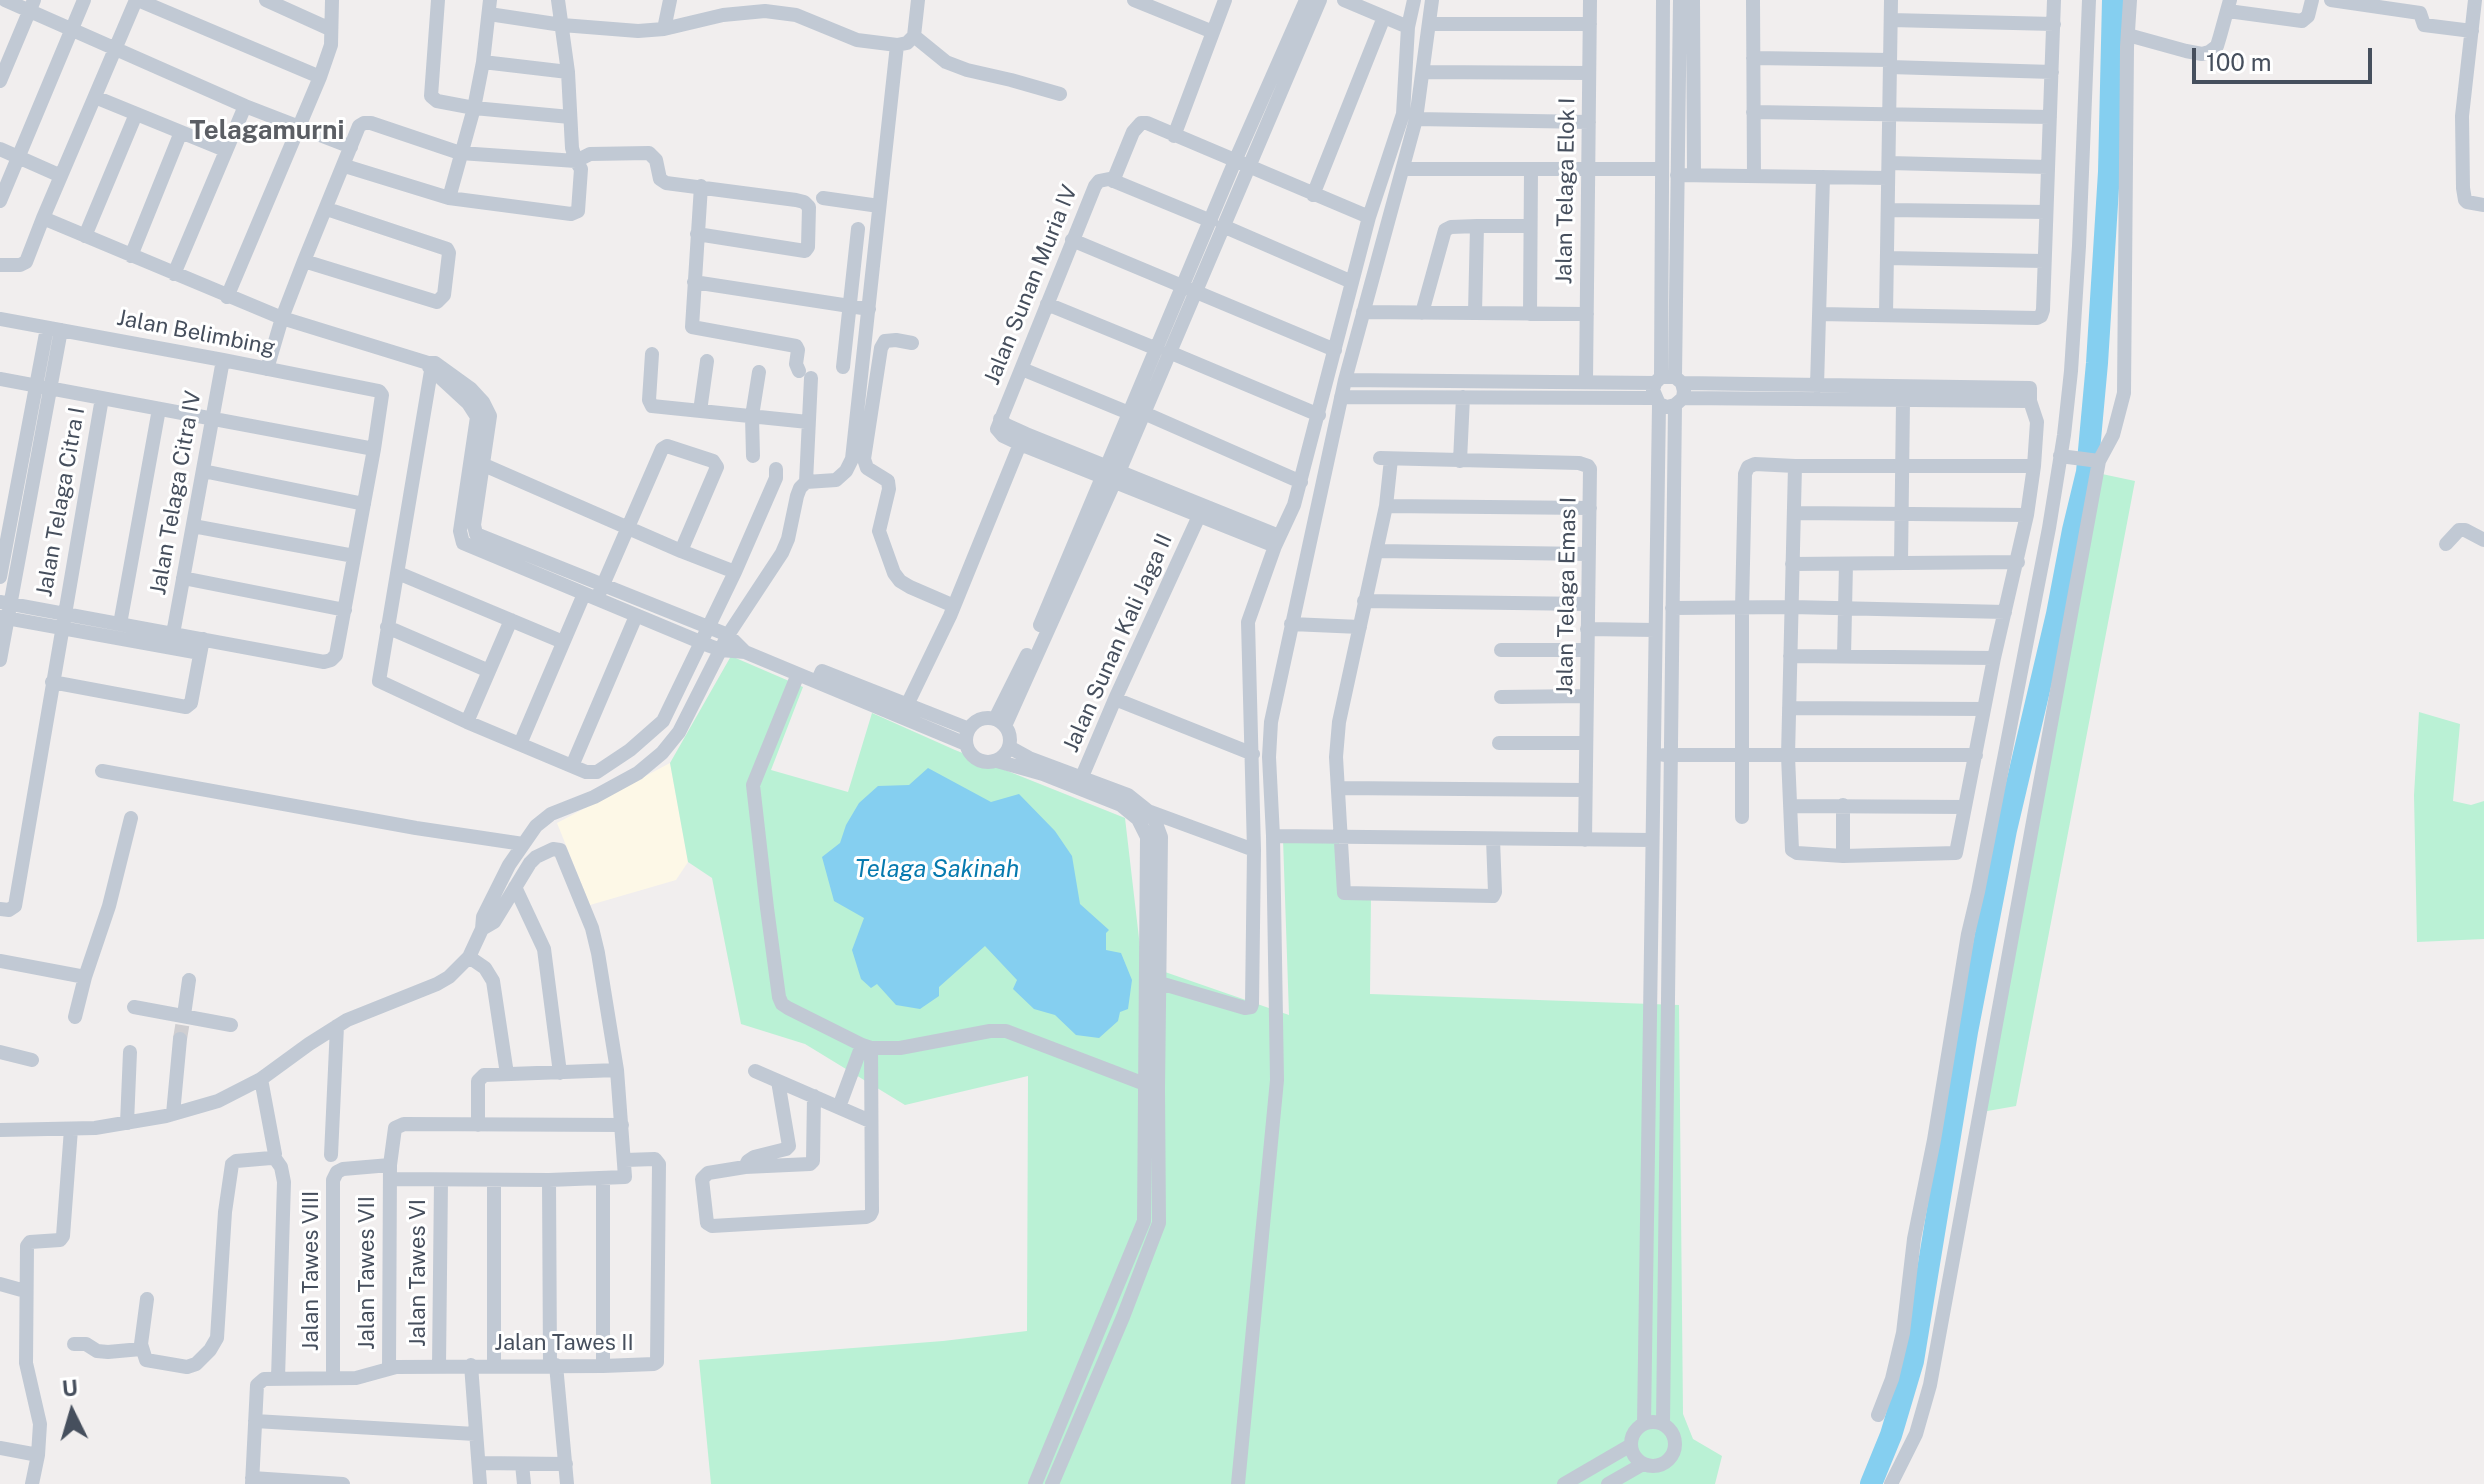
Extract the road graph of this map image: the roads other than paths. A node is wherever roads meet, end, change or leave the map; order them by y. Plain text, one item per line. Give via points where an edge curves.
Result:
1 (5, 0) edge
2 (84, 0) edge
3 (137, 0) edge
4 (266, 0) edge
5 (332, 0) edge
6 (438, 0) edge
7 (558, 0) edge
8 (670, 0) edge
9 (918, 0) edge
10 (1134, 0) edge
11 (1225, 0) edge
12 (1306, 0) edge
13 (1320, 0) edge
14 (1414, 0) edge
15 (1432, 0) edge
16 (1590, 0) edge
17 (1663, 0) edge
18 (1680, 0) edge
19 (1693, 0) edge
20 (1753, 0) edge
21 (1891, 0) edge
22 (2054, 0) edge
23 (2089, 0) edge
24 (2130, 0) edge
25 (2312, 0) edge
26 (2331, 0) edge
27 (1348, 1) edge
28 (32, 6) edge
29 (2229, 6) edge
30 (490, 7) edge
31 (2478, 7) edge
32 (1384, 17) junction
33 (1891, 20) junction
34 (1429, 24) junction
35 (1590, 24) junction
36 (2054, 24) junction
37 (562, 25) junction
38 (1408, 27) junction
39 (330, 29) junction
40 (664, 29) junction
41 (71, 30) junction
42 (2472, 31) junction
43 (1213, 32) junction
44 (2128, 35) junction
45 (914, 36) junction
46 (897, 45) junction
47 (116, 49) junction
48 (1753, 58) junction
49 (483, 62) junction
50 (1890, 63) junction
51 (568, 72) junction
52 (1423, 72) junction
53 (2052, 72) junction
54 (1589, 73) junction
55 (320, 77) junction
56 (0, 81) edge
57 (1060, 94) dead end
58 (95, 97) junction
59 (245, 106) junction
60 (474, 108) junction
61 (1753, 112) junction
62 (136, 114) junction
63 (1889, 114) junction
64 (570, 117) junction
65 (2050, 117) junction
66 (1416, 119) junction
67 (1589, 122) junction
68 (299, 128) junction
69 (181, 132) junction
70 (1174, 136) junction
71 (351, 147) junction
72 (0, 149) edge
73 (225, 150) junction
74 (460, 153) junction
75 (18, 157) junction
76 (576, 161) junction
77 (1242, 164) junction
78 (345, 166) junction
79 (2048, 167) junction
80 (1403, 169) junction
81 (1531, 169) junction
82 (1588, 169) junction
83 (1662, 169) junction
84 (1889, 170) junction
85 (1677, 175) junction
86 (1694, 175) junction
87 (61, 176) junction
88 (1754, 176) junction
89 (1823, 177) junction
90 (1113, 181) junction
91 (701, 186) junction
92 (1313, 195) junction
93 (449, 198) junction
94 (823, 198) dead end
95 (0, 201) edge
96 (2484, 205) edge
97 (879, 206) junction
98 (327, 209) junction
99 (1888, 210) junction
100 (2046, 212) junction
101 (1369, 217) junction
102 (43, 218) junction
103 (1217, 223) junction
104 (1477, 226) junction
105 (1530, 226) junction
106 (858, 229) dead end
107 (697, 234) junction
108 (85, 236) junction
109 (1072, 240) junction
110 (131, 256) junction
111 (1887, 258) junction
112 (304, 261) junction
113 (2044, 261) junction
114 (0, 265) edge
115 (174, 274) junction
116 (694, 282) junction
117 (1352, 282) junction
118 (1189, 289) junction
119 (227, 297) junction
120 (1047, 304) junction
121 (848, 306) junction
122 (869, 309) junction
123 (1363, 312) junction
124 (1422, 313) junction
125 (1475, 313) junction
126 (1530, 314) junction
127 (1587, 314) junction
128 (1819, 314) junction
129 (1886, 315) junction
130 (282, 318) junction
131 (0, 319) edge
132 (54, 329) junction
133 (912, 343) dead end
134 (1163, 350) junction
135 (1335, 350) junction
136 (652, 354) dead end
137 (223, 360) junction
138 (707, 361) dead end
139 (431, 365) junction
140 (843, 367) dead end
141 (267, 369) junction
142 (1022, 369) junction
143 (759, 372) dead end
144 (0, 379) edge
145 (1345, 380) junction
146 (1586, 382) junction
147 (1817, 386) junction
148 (43, 387) junction
149 (1668, 391) junction
150 (1341, 397) junction
151 (1463, 397) junction
152 (102, 398) junction
153 (472, 400) junction
154 (1903, 400) junction
155 (2030, 401) junction
156 (159, 409) junction
157 (700, 411) junction
158 (1136, 413) junction
159 (1319, 415) junction
160 (752, 416) junction
161 (212, 418) junction
162 (1000, 419) junction
163 (808, 422) junction
164 (1020, 444) junction
165 (374, 449) junction
166 (753, 456) dead end
167 (2066, 456) junction
168 (2095, 460) junction
169 (1460, 461) junction
170 (484, 465) junction
171 (1903, 465) junction
172 (1795, 466) junction
173 (2034, 466) junction
174 (776, 469) dead end
175 (203, 471) junction
176 (1110, 475) junction
177 (806, 482) junction
178 (1301, 482) junction
179 (364, 504) junction
180 (1386, 506) junction
181 (1590, 508) junction
182 (1794, 513) junction
183 (1902, 513) junction
184 (2027, 515) junction
185 (1199, 516) junction
186 (193, 526) junction
187 (628, 528) junction
188 (2484, 540) edge
189 (1277, 541) junction
190 (2446, 544) dead end
191 (681, 551) junction
192 (1377, 551) junction
193 (1588, 554) junction
194 (354, 556) junction
195 (2018, 562) junction
196 (1901, 563) junction
197 (1792, 564) junction
198 (1846, 564) junction
199 (735, 572) junction
200 (398, 573) junction
201 (0, 577) edge
202 (183, 578) junction
203 (595, 593) junction
204 (1364, 601) junction
205 (1588, 604) junction
206 (954, 606) junction
207 (1792, 607) junction
208 (1672, 608) junction
209 (1742, 608) junction
210 (4, 610) edge
211 (345, 610) junction
212 (1844, 610) junction
213 (2005, 612) junction
214 (636, 616) junction
215 (511, 620) junction
216 (63, 621) junction
217 (120, 624) junction
218 (1291, 624) junction
219 (387, 627) junction
220 (1360, 627) junction
221 (1587, 629) junction
222 (1655, 630) junction
223 (173, 634) junction
224 (704, 635) junction
225 (728, 635) junction
226 (563, 642) junction
227 (202, 646) junction
228 (721, 650) junction
229 (1501, 650) dead end
230 (1587, 650) junction
231 (745, 652) junction
232 (1790, 656) junction
233 (1844, 656) junction
234 (1994, 658) junction
235 (0, 660) edge
236 (489, 671) junction
237 (798, 674) junction
238 (52, 682) junction
239 (817, 682) junction
240 (1587, 696) junction
241 (1501, 697) dead end
242 (1115, 699) junction
243 (907, 705) junction
244 (1789, 708) junction
245 (1984, 709) junction
246 (467, 722) junction
247 (1000, 723) junction
248 (968, 736) junction
249 (1499, 743) dead end
250 (1586, 743) junction
251 (520, 744) junction
252 (1009, 747) junction
253 (1253, 754) junction
254 (1654, 755) junction
255 (1670, 755) junction
256 (1976, 755) junction
257 (1741, 756) junction
258 (1788, 756) junction
259 (997, 761) junction
260 (572, 766) junction
261 (102, 771) dead end
262 (1079, 783) junction
263 (1338, 788) junction
264 (1585, 790) junction
265 (1843, 805) junction
266 (1790, 806) junction
267 (1965, 807) junction
268 (1143, 815) junction
269 (1742, 817) dead end
270 (131, 818) dead end
271 (1273, 836) junction
272 (1339, 837) junction
273 (1493, 839) junction
274 (1585, 840) junction
275 (1652, 840) junction
276 (523, 844) junction
277 (1254, 850) junction
278 (1843, 856) junction
279 (515, 887) junction
280 (0, 909) edge
281 (482, 929) junction
282 (469, 957) junction
283 (0, 961) edge
284 (85, 977) junction
285 (189, 980) dead end
286 (1153, 980) junction
287 (134, 1007) dead end
288 (184, 1015) junction
289 (75, 1017) dead end
290 (231, 1025) dead end
291 (337, 1026) junction
292 (180, 1039) tunnel mouth
293 (866, 1046) junction
294 (0, 1052) edge
295 (130, 1052) dead end
296 (32, 1060) dead end
297 (617, 1070) junction
298 (755, 1071) dead end
299 (560, 1073) junction
300 (507, 1074) junction
301 (261, 1079) junction
302 (778, 1081) junction
303 (1152, 1087) junction
304 (814, 1096) junction
305 (839, 1107) junction
306 (173, 1114) junction
307 (870, 1121) junction
308 (127, 1123) junction
309 (478, 1125) junction
310 (622, 1125) junction
311 (71, 1129) junction
312 (0, 1130) edge
313 (331, 1155) dead end
314 (274, 1157) junction
315 (625, 1160) junction
316 (745, 1167) junction
317 (390, 1172) junction
318 (441, 1180) junction
319 (494, 1180) junction
320 (549, 1180) junction
321 (603, 1180) junction
322 (1152, 1222) junction
323 (0, 1284) edge
324 (25, 1291) junction
325 (147, 1299) dead end
326 (74, 1344) dead end
327 (141, 1349) junction
328 (471, 1365) junction
329 (494, 1365) junction
330 (553, 1365) junction
331 (439, 1366) junction
332 (603, 1366) junction
333 (389, 1368) junction
334 (278, 1378) junction
335 (333, 1378) junction
336 (1878, 1415) dead end
337 (255, 1421) junction
338 (1644, 1424) junction
339 (1663, 1424) junction
340 (475, 1434) junction
341 (1631, 1445) junction
342 (0, 1448) edge
343 (38, 1455) junction
344 (479, 1463) junction
345 (522, 1464) junction
346 (566, 1464) junction
347 (1643, 1464) junction
348 (252, 1481) edge
349 (32, 1484) edge
350 (343, 1484) edge
351 (480, 1484) edge
352 (524, 1484) edge
353 (567, 1484) edge
354 (1035, 1484) edge
355 (1052, 1484) edge
356 (1238, 1484) edge
357 (1564, 1484) edge
358 (1608, 1484) edge
359 (1891, 1484) edge

1 - 28 street
2 - 41 street
3 - 47 street
3 - 55 street
4 - 39 street
5 - 39 street
6 - 60 street via 431,96
7 - 37 street
8 - 40 street
9 - 45 street
10 - 43 street
11 - 43 street
12 - 77 street
13 - 77 street
14 - 38 street
15 - 34 street
16 - 35 street, Jalan Telaga Elok I
17 - 83 street
18 - 85 street
19 - 86 street
20 - 48 street
21 - 33 street
22 - 36 street
23 - 167 street
24 - 44 street
25 - 29 street via 2302,21
26 - 42 street via 2420,13 2424,25
27 - 32 street
28 - 41 street
28 - 56 street
29 - 44 street via 2217,46 2209,52
30 - 37 street
30 - 49 street
31 - 42 street
32 - 38 street
32 - 92 street
33 - 36 street
33 - 50 street
34 - 35 street
34 - 52 street
35 - 54 street, Jalan Telaga Elok I
36 - 53 street
37 - 40 street
37 - 51 street
38 - 101 street via 1403,114
39 - 55 street via 331,45
40 - 46 street via 765,11 796,15 857,40
41 - 47 street
41 - 75 street
42 - 96 street via 2462,116 2463,195 2467,202
43 - 70 street
44 - 168 street via 2124,393 2113,435
45 - 46 street
45 - 57 street via 946,62
46 - 97 street
47 - 58 street
47 - 59 street
48 - 50 street
48 - 61 street
49 - 51 street
49 - 60 street
50 - 53 street
50 - 63 street
51 - 64 street
52 - 54 street
52 - 66 street
53 - 65 street
54 - 67 street, Jalan Telaga Elok I
55 - 68 street
58 - 62 street
58 - 87 street
59 - 68 street
59 - 73 street
60 - 64 street
60 - 74 street
61 - 63 street
61 - 88 street
62 - 69 street
62 - 108 street
63 - 65 street
63 - 84 street
64 - 76 street
65 - 79 street
66 - 67 street
66 - 80 street
67 - 82 street, Jalan Telaga Elok I
68 - 71 street
68 - 119 street
69 - 73 street
69 - 110 street
70 - 77 street
70 - 90 street via 1147,123 1137,126
71 - 74 street via 359,126 371,123
71 - 78 street
72 - 75 street
73 - 115 street
74 - 76 street
74 - 93 street
75 - 87 street
75 - 95 street
76 - 91 street via 590,154 649,153 666,183
76 - 93 street via 581,169 575,214
77 - 92 street
77 - 103 street
78 - 93 street
78 - 98 street
79 - 84 street
79 - 100 street
80 - 81 street
80 - 123 street
81 - 82 street
81 - 105 street
82 - 83 street
82 - 127 street, Jalan Telaga Elok I
83 - 149 street
84 - 89 street
84 - 99 street
85 - 86 street
85 - 149 street
86 - 88 street
87 - 102 street
88 - 89 street
89 - 128 street
90 - 103 street
90 - 109 street, Jalan Sunan Muria IV via 1103,179 1095,186
91 - 107 street
91 - 107 street via 804,202 809,207 808,249
92 - 101 street
94 - 97 street
97 - 122 street
98 - 112 street
98 - 112 street via 447,249 444,295 437,302
99 - 100 street
99 - 111 street
100 - 113 street
101 - 117 street
102 - 108 street
102 - 114 street via 26,262
103 - 117 street
103 - 118 street
104 - 105 street
104 - 124 street via 1451,227 1441,235
104 - 125 street
105 - 126 street
106 - 121 street
107 - 116 street
108 - 110 street
109 - 118 street
109 - 120 street, Jalan Sunan Muria IV
110 - 115 street
111 - 113 street
111 - 129 street
112 - 130 street
113 - 129 street via 2043,310 2037,318
115 - 119 street
116 - 121 street
116 - 163 street via 692,327 796,346 796,364 805,375
117 - 135 street
118 - 134 street
118 - 135 street
119 - 130 street
120 - 134 street
120 - 142 street, Jalan Sunan Muria IV
121 - 122 street
121 - 140 street
122 - 177 street via 852,459 836,480
123 - 124 street
123 - 145 street
124 - 125 street
125 - 126 street
126 - 127 street
127 - 146 street, Jalan Telaga Elok I
128 - 129 street
128 - 147 street
130 - 139 street
130 - 141 street
131 - 132 street, Jalan Belimbing
132 - 137 street, Jalan Belimbing
132 - 148 street
133 - 206 street via 885,341 881,348 864,459 867,468 888,481 879,531 894,573 910,587
134 - 158 street
134 - 159 street
135 - 159 street
136 - 157 street via 652,406
137 - 141 street, Jalan Belimbing
137 - 161 street, Jalan Telaga Citra IV
138 - 157 street
139 - 153 street
139 - 200 street
141 - 165 street, Jalan Belimbing via 379,391
142 - 158 street
142 - 162 street, Jalan Sunan Muria IV
143 - 160 street
144 - 148 street
145 - 146 street
145 - 150 street
146 - 149 street
147 - 149 street
147 - 155 street via 2029,387
148 - 152 street
148 - 201 street
148 - 210 street
149 - 151 street
149 - 154 street
149 - 208 street
149 - 222 street
150 - 151 street
150 - 218 street
151 - 169 street
152 - 156 street
152 - 216 street, Jalan Telaga Citra I
153 - 170 street via 490,416
153 - 203 street via 477,423 460,531 463,543
154 - 155 street
154 - 171 street
155 - 173 street via 2037,422
156 - 161 street
156 - 217 street
157 - 160 street
158 - 176 street
158 - 178 street
159 - 178 street
160 - 163 street
160 - 166 street
161 - 165 street
161 - 175 street, Jalan Telaga Citra IV
162 - 164 street via 1000,433
162 - 176 street
163 - 177 street
164 - 176 street
164 - 206 street
165 - 179 street
167 - 168 street
167 - 336 street via 1968,934 1914,1239 1903,1333
168 - 359 street via 1930,1385 1916,1434
169 - 180 street, Jalan Telaga Emas I via 1385,458
169 - 181 street, Jalan Telaga Emas I via 1584,464 1591,473
170 - 187 street
170 - 203 street via 476,534
171 - 172 street
171 - 173 street
171 - 183 street
172 - 182 street
172 - 209 street via 1752,464 1746,470
173 - 184 street
174 - 199 street
175 - 179 street
175 - 186 street, Jalan Telaga Citra IV
176 - 185 street
176 - 189 street
176 - 247 street
177 - 225 street via 797,496 782,553
178 - 189 street
179 - 194 street
180 - 181 street
180 - 192 street
181 - 193 street, Jalan Telaga Emas I
182 - 183 street
182 - 197 street
183 - 184 street
183 - 196 street
184 - 195 street
185 - 189 street
185 - 242 street, Jalan Sunan Kali Jaga II
186 - 194 street
186 - 202 street, Jalan Telaga Citra IV
187 - 191 street
187 - 191 street via 662,449 672,447 713,461 717,467
187 - 203 street
188 - 190 street via 2459,530
189 - 253 street via 1248,622
191 - 199 street
192 - 193 street
192 - 204 street
193 - 205 street, Jalan Telaga Emas I
194 - 211 street
195 - 196 street
195 - 213 street
196 - 198 street
197 - 198 street
197 - 207 street
198 - 212 street
199 - 224 street
200 - 215 street
200 - 219 street
202 - 211 street
202 - 223 street, Jalan Telaga Citra IV
203 - 214 street
203 - 224 street
203 - 226 street
204 - 205 street
204 - 220 street
205 - 221 street, Jalan Telaga Emas I
206 - 243 street
207 - 209 street
207 - 212 street
207 - 232 street
208 - 209 street
208 - 255 street
209 - 257 street
210 - 216 street
210 - 235 street
211 - 227 street via 336,655 324,662
212 - 213 street
212 - 233 street
213 - 234 street
214 - 224 street
214 - 260 street
215 - 226 street
215 - 236 street
216 - 217 street
216 - 227 street
216 - 238 street, Jalan Telaga Citra I
217 - 223 street
218 - 220 street
218 - 271 street via 1271,722
219 - 236 street
219 - 246 street via 379,681
220 - 263 street via 1339,722
221 - 222 street
221 - 230 street, Jalan Telaga Emas I
222 - 254 street
223 - 227 street
224 - 225 street
224 - 228 street
224 - 260 street via 663,721 597,772
225 - 228 street
225 - 231 street
226 - 251 street
227 - 238 street via 186,707
228 - 231 street
228 - 276 street via 679,732 662,753 638,773 551,814
229 - 230 street
230 - 240 street, Jalan Telaga Emas I
231 - 237 street
232 - 233 street
232 - 244 street
233 - 234 street
234 - 245 street
236 - 246 street
237 - 239 street
237 - 293 street via 753,785 779,997 788,1008
238 - 280 street, Jalan Telaga Citra I via 15,906
239 - 243 street via 822,671
239 - 248 street
240 - 241 street
240 - 250 street, Jalan Telaga Emas I
242 - 253 street
242 - 262 street, Jalan Sunan Kali Jaga II
243 - 248 street
244 - 245 street
244 - 258 street
245 - 256 street
246 - 251 street
247 - 248 street via 980,720
247 - 252 street via 1009,732
248 - 259 street via 974,757
249 - 250 street
250 - 264 street, Jalan Telaga Emas I
251 - 260 street
252 - 259 street
252 - 262 street
253 - 277 street
254 - 255 street
254 - 275 street
255 - 257 street
255 - 339 street
256 - 258 street
256 - 267 street
257 - 258 street
257 - 269 street
258 - 266 street
259 - 262 street
261 - 276 street
262 - 268 street via 1128,795
263 - 264 street
263 - 272 street
264 - 274 street, Jalan Telaga Emas I
265 - 266 street
265 - 267 street
265 - 278 street
266 - 278 street via 1792,850
267 - 278 street via 1956,853
268 - 277 street
268 - 286 street via 1159,828 1161,837
270 - 284 street
271 - 272 street
271 - 356 street via 1277,1080
272 - 273 street
272 - 273 street via 1342,889 1347,894 1493,896
273 - 274 street
274 - 275 street
275 - 338 street
276 - 281 street via 483,917
277 - 286 street via 1251,1007
279 - 281 street via 494,922
279 - 297 street via 536,857 560,850 596,943
279 - 299 street via 544,949
281 - 282 street
282 - 291 street via 437,984
282 - 300 street via 493,981
283 - 284 street
284 - 289 street
285 - 288 street
286 - 303 street
287 - 288 street
288 - 290 street
291 - 301 street
291 - 313 street
292 - 306 street
293 - 303 street via 900,1048 1006,1031
293 - 305 street
293 - 307 street
294 - 296 street
295 - 308 street
297 - 299 street
297 - 310 street
298 - 302 street
299 - 300 street
300 - 309 street via 480,1077
301 - 306 street via 218,1101
301 - 314 street
302 - 304 street
302 - 316 street via 789,1146 754,1157
303 - 322 street
304 - 305 street
304 - 316 street via 810,1164
305 - 307 street
306 - 308 street
307 - 316 street via 872,1211 866,1217 707,1223 704,1175
308 - 311 street
309 - 310 street
309 - 317 street, Jalan Tawes VII via 398,1125
310 - 315 street
311 - 312 street
311 - 324 street via 63,1236 28,1243
314 - 327 street via 231,1166 214,1344 187,1367 146,1360
314 - 334 street via 284,1182
315 - 321 street via 625,1177
315 - 332 street, Jalan Tawes II via 655,1159 659,1164 658,1358 654,1364
317 - 318 street, Jalan Tawes VIII
317 - 333 street, Jalan Tawes VII
317 - 335 street, Jalan Tawes VIII via 343,1169 333,1180
318 - 319 street, Jalan Tawes VIII
318 - 331 street, Jalan Tawes VI
319 - 320 street, Jalan Tawes VIII
319 - 329 street
320 - 321 street, Jalan Tawes VIII
320 - 330 street
321 - 332 street
322 - 354 street
322 - 355 street via 1123,1317
323 - 324 street
324 - 343 street via 26,1363 39,1417
325 - 327 street
326 - 327 street via 103,1352
328 - 329 street, Jalan Tawes II
328 - 331 street, Jalan Tawes II
328 - 340 street
329 - 330 street, Jalan Tawes II
330 - 332 street, Jalan Tawes II
330 - 346 street
331 - 333 street, Jalan Tawes II
333 - 335 street, Jalan Tawes II via 362,1378
334 - 335 street, Jalan Tawes II
334 - 337 street via 257,1385
337 - 340 street
337 - 348 street
338 - 339 street
338 - 341 street via 1634,1432
339 - 347 street via 1676,1442 1674,1454 1654,1467
340 - 344 street
341 - 347 street
341 - 357 street
342 - 343 street
343 - 349 street
344 - 345 street
344 - 351 street
345 - 346 street
345 - 352 street
346 - 353 street
347 - 358 street
348 - 350 street

